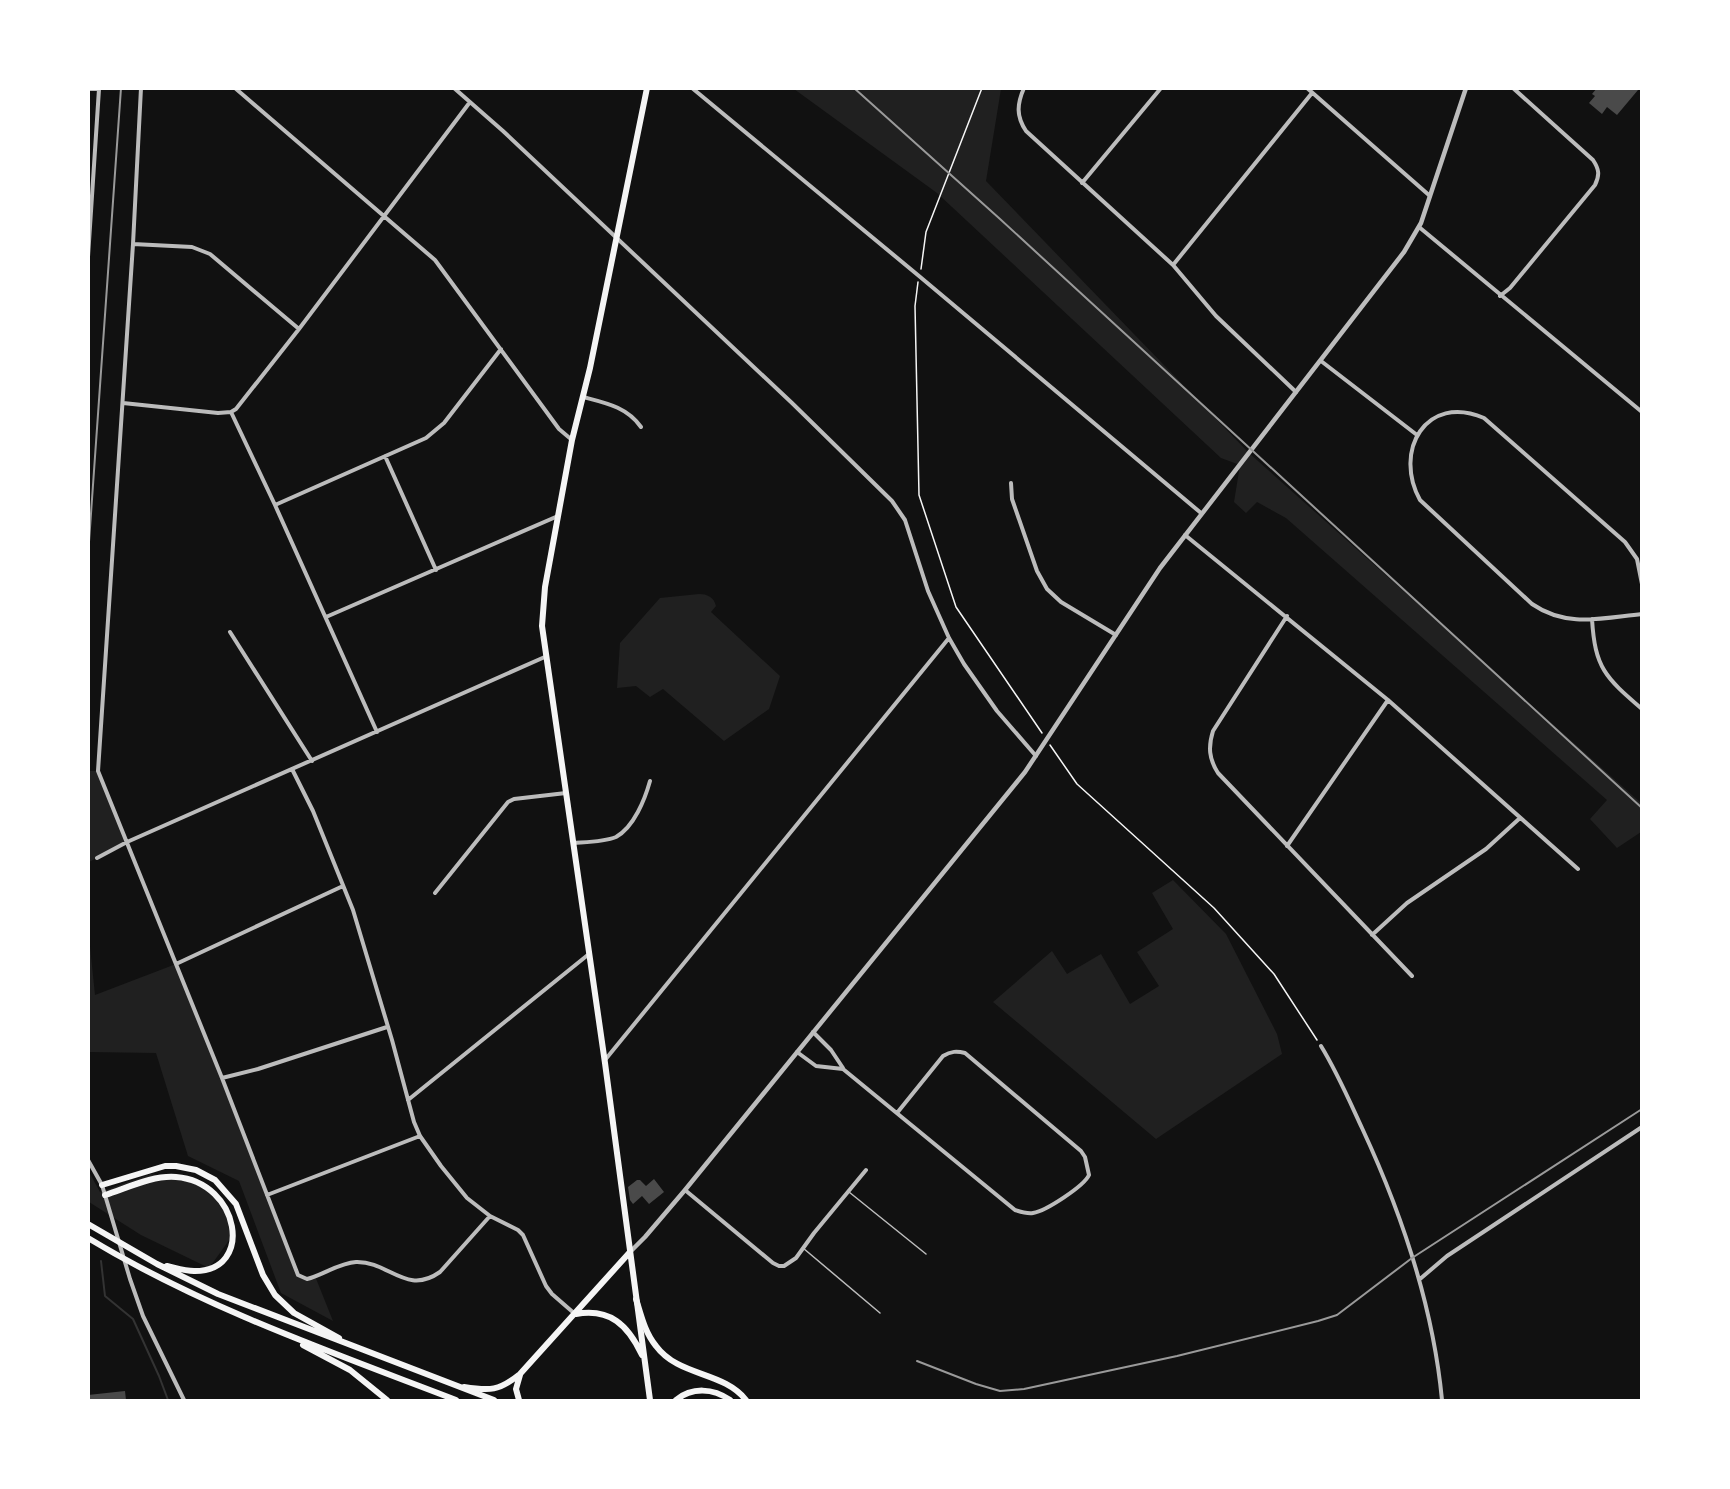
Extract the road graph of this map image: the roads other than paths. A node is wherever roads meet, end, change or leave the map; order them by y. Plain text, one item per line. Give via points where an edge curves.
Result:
1 (141, 88) edge
2 (235, 88) edge
3 (454, 88) edge
4 (647, 88) edge
5 (692, 88) edge
6 (1024, 88) edge
7 (1161, 88) edge
8 (1307, 88) edge
9 (1466, 88) edge
10 (1513, 88) edge
11 (88, 89) edge
12 (99, 89) edge
13 (1312, 93) junction
14 (470, 102) junction
15 (1082, 183) junction
16 (1430, 196) junction
17 (384, 215) junction
18 (1419, 227) junction
19 (617, 240) junction
20 (89, 243) edge
21 (133, 244) junction
22 (88, 257) edge
23 (1173, 265) junction
24 (1500, 296) junction
25 (299, 329) junction
26 (501, 349) junction
27 (1321, 361) junction
28 (1296, 392) junction
29 (582, 397) junction
30 (123, 403) junction
31 (231, 412) junction
32 (1641, 412) edge
33 (641, 427) dead end
34 (1417, 435) junction
35 (572, 440) junction
36 (385, 456) junction
37 (1011, 483) dead end
38 (275, 505) junction
39 (1201, 513) junction
40 (558, 516) junction
41 (1185, 535) junction
42 (436, 570) junction
43 (1641, 584) edge
44 (1641, 614) edge
45 (1287, 616) junction
46 (326, 617) junction
47 (1592, 619) junction
48 (230, 632) dead end
49 (1117, 636) junction
50 (949, 638) junction
51 (547, 656) junction
52 (1388, 700) junction
53 (1641, 709) edge
54 (377, 732) junction
55 (1036, 756) junction
56 (312, 761) junction
57 (292, 769) junction
58 (650, 781) dead end
59 (566, 793) junction
60 (1520, 818) junction
61 (127, 843) junction
62 (573, 843) junction
63 (1287, 846) junction
64 (97, 858) dead end
65 (1578, 869) dead end
66 (343, 886) junction
67 (435, 893) dead end
68 (1372, 935) junction
69 (589, 954) junction
70 (176, 964) junction
71 (1412, 976) dead end
72 (387, 1027) junction
73 (813, 1032) junction
74 (1321, 1046) road end
75 (797, 1052) junction
76 (605, 1061) junction
77 (843, 1069) junction
78 (222, 1078) junction
79 (408, 1100) junction
80 (897, 1113) junction
81 (1641, 1127) edge
82 (420, 1136) junction
83 (88, 1160) edge
84 (866, 1170) dead end
85 (102, 1185) junction
86 (685, 1190) junction
87 (848, 1191) junction
88 (105, 1195) junction
89 (267, 1195) junction
90 (490, 1216) junction
91 (88, 1224) edge
92 (88, 1238) edge
93 (803, 1248) junction
94 (630, 1252) junction
95 (926, 1254) dead end
96 (157, 1264) junction
97 (1420, 1279) junction
98 (636, 1299) junction
99 (880, 1313) dead end
100 (575, 1315) junction
101 (267, 1328) junction
102 (364, 1351) junction
103 (644, 1360) junction
104 (520, 1374) junction
105 (452, 1384) junction
106 (184, 1401) edge
107 (387, 1401) edge
108 (456, 1401) edge
109 (494, 1401) edge
110 (519, 1401) edge
111 (650, 1401) edge
112 (676, 1401) edge
113 (730, 1401) edge
114 (746, 1401) edge
115 (1443, 1401) edge

1 - 21 street
2 - 17 street
3 - 14 street
4 - 19 main road
5 - 39 street
6 - 15 street via 1018,109 1026,131
7 - 15 street
8 - 13 street
9 - 16 street
10 - 24 street via 1593,160 1599,174 1595,184
11 - 12 street
12 - 20 street
13 - 16 street
13 - 23 street
14 - 17 street
14 - 19 street
15 - 23 street
16 - 18 street
17 - 25 street
17 - 26 street via 435,260
18 - 24 street
18 - 27 street
19 - 29 main road
19 - 50 street via 892,501 905,520 928,591
20 - 22 street
21 - 25 street via 201,249
21 - 30 street
23 - 28 street via 1216,316
24 - 32 street
25 - 31 street
26 - 35 street via 559,429
26 - 36 street via 436,432
27 - 28 street
27 - 34 street
28 - 39 street
29 - 33 street via 612,404
29 - 35 main road
30 - 31 street
30 - 61 street via 98,771
31 - 38 street
34 - 43 street via 1429,422 1448,413 1466,412 1484,418 1625,542 1637,559
34 - 47 street via 1409,469 1414,490 1427,509 1532,604 1566,619
35 - 40 main road
36 - 38 street
36 - 42 street
37 - 49 street via 1016,510 1047,589
38 - 46 street
39 - 41 street
40 - 42 street
40 - 51 main road via 543,608
41 - 45 street
41 - 49 street
42 - 46 street
44 - 47 street
45 - 52 street
45 - 63 street via 1213,731 1209,748 1218,773
46 - 54 street
47 - 53 street via 1594,649 1603,671
48 - 56 street
49 - 55 street
50 - 55 street via 997,711
50 - 76 street
51 - 54 street
51 - 59 main road
52 - 60 street
52 - 63 street
54 - 56 street
55 - 73 street
56 - 57 street
57 - 61 street
57 - 66 street
58 - 62 street via 646,797 619,835
59 - 62 main road
59 - 67 street via 508,802
60 - 65 street
60 - 68 street via 1486,849 1407,903
61 - 64 street
61 - 70 street
62 - 69 main road
63 - 68 street
66 - 70 street
66 - 72 street
68 - 71 street
69 - 76 main road
69 - 79 street
70 - 78 street
72 - 78 street
72 - 79 street
73 - 75 street
73 - 77 street
74 - 97 street via 1381,1170
75 - 77 street via 816,1066
75 - 86 street
76 - 94 main road
77 - 80 street
78 - 89 street
79 - 82 street
80 - 80 street via 944,1056 953,1051 965,1053 1081,1150 1089,1175 1083,1184 1039,1212 1021,1212
81 - 97 street via 1447,1256
82 - 89 street
82 - 90 street via 467,1198
83 - 85 street
84 - 87 street
85 - 88 street
85 - 102 main road via 165,1166 186,1167 206,1174 236,1204 263,1275 275,1295 294,1313
86 - 93 street via 778,1266 790,1264
86 - 94 street
87 - 93 street
87 - 95 lane
88 - 96 main road via 175,1177 201,1184 223,1203 231,1218 233,1236 219,1263 201,1271
88 - 106 street via 136,1296
89 - 90 street via 295,1271 307,1279 357,1262 414,1282 430,1278 440,1272
90 - 100 street via 523,1235 546,1286
91 - 96 main road
92 - 101 main road via 163,1280
93 - 99 lane
94 - 98 main road
94 - 100 main road
96 - 102 main road via 218,1294
97 - 115 street
98 - 103 main road
98 - 114 main road via 645,1327 660,1352 685,1368 730,1385
100 - 103 main road via 593,1312 619,1323 631,1335
100 - 104 main road
101 - 107 main road via 344,1366
101 - 108 main road
102 - 105 main road
103 - 111 main road
104 - 105 main road via 495,1389
104 - 110 main road via 516,1389
105 - 109 main road
112 - 113 main road via 698,1390 715,1392

